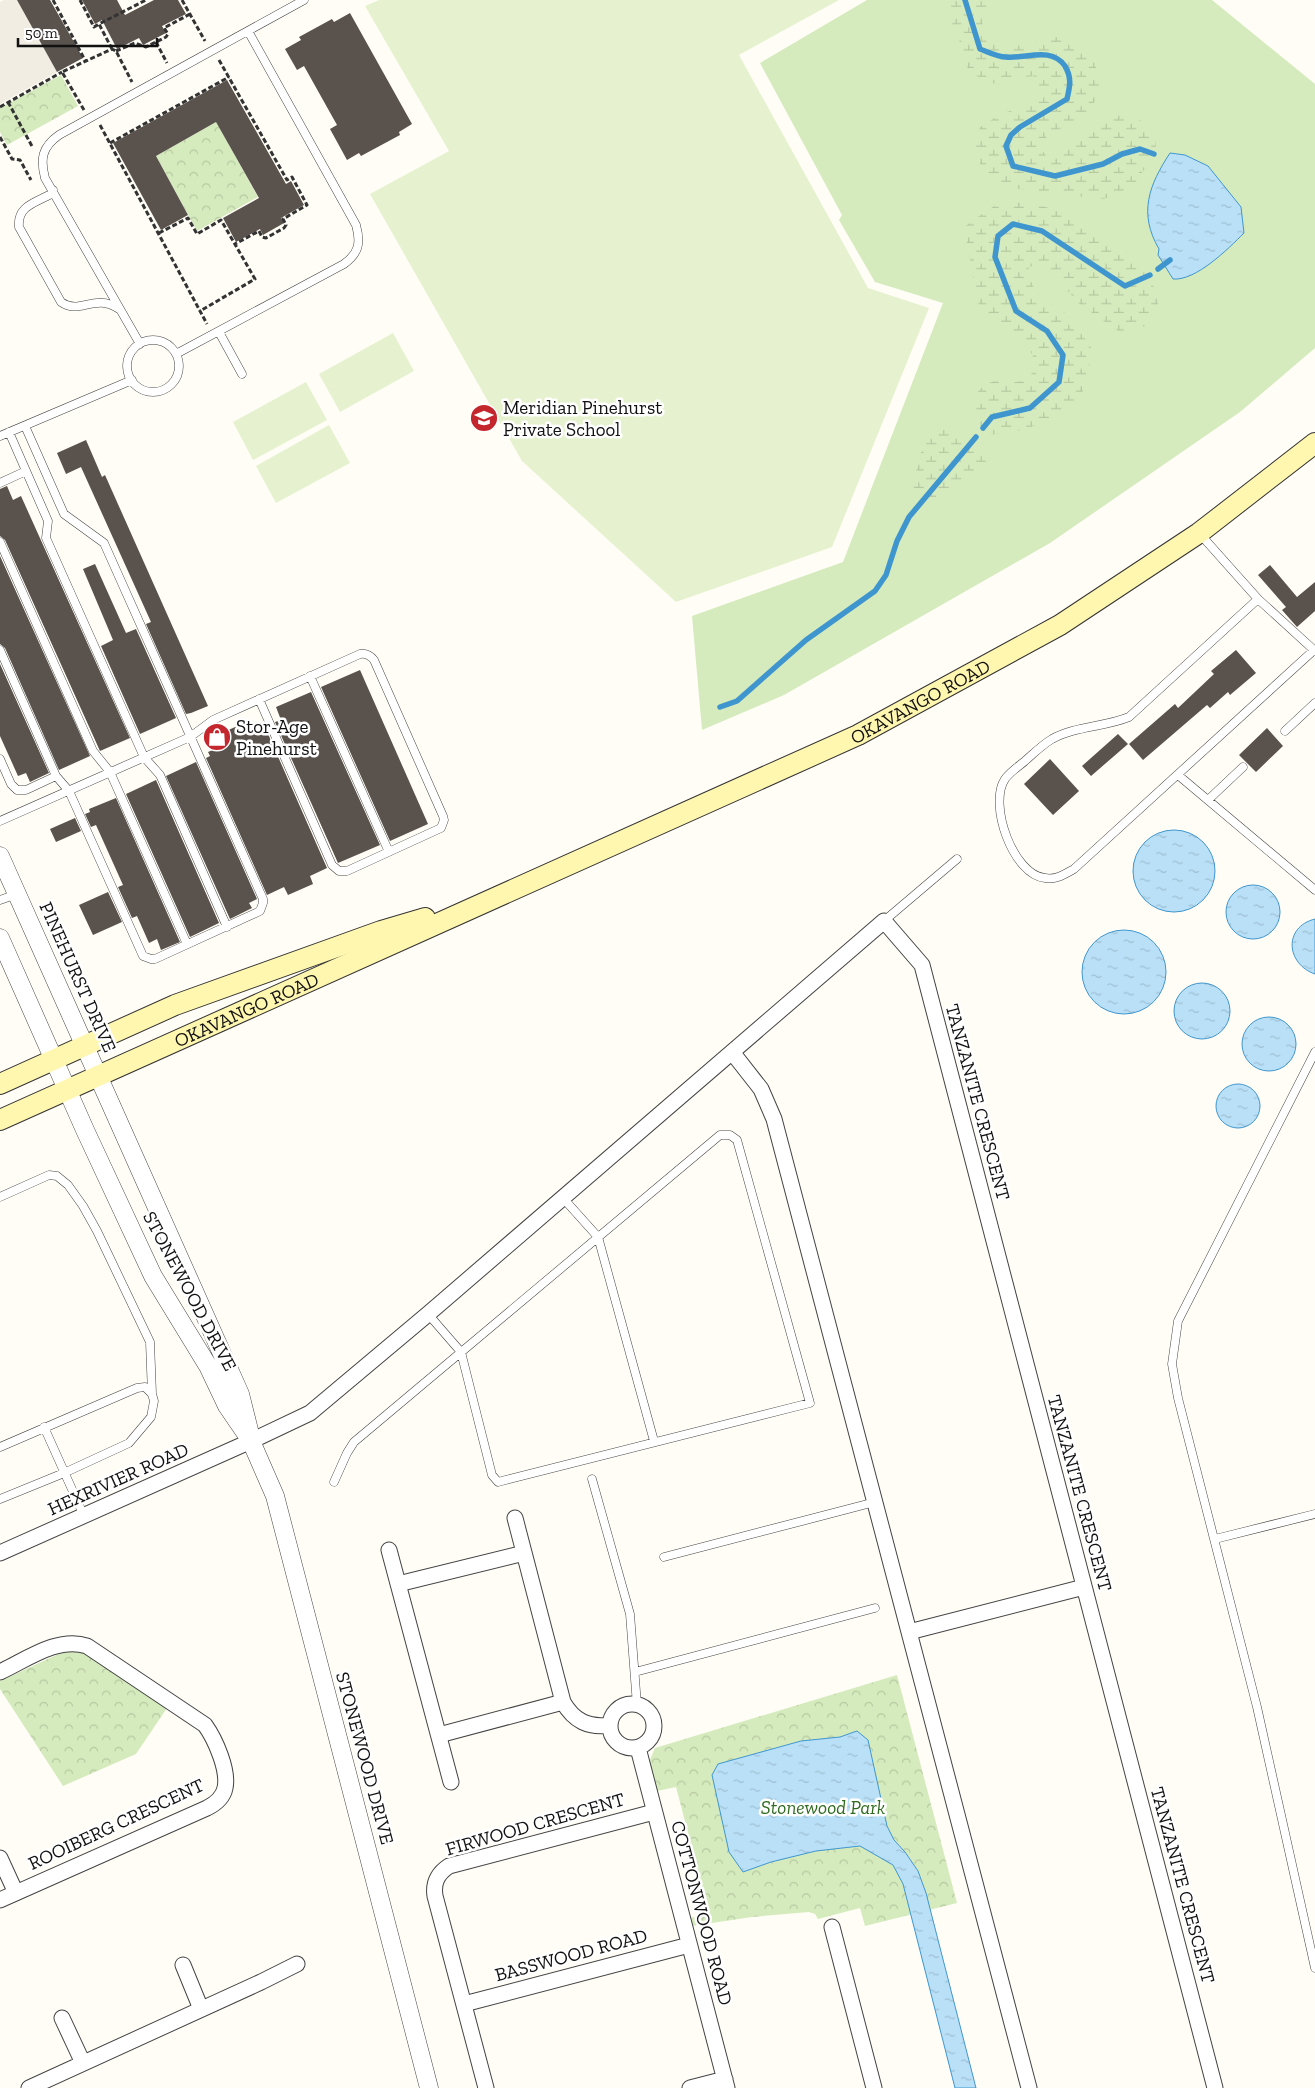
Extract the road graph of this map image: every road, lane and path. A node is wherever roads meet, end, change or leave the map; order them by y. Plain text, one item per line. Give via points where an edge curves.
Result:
1 (52, 0) edge
2 (80, 0) edge
3 (146, 0) edge
4 (182, 0) edge
5 (304, 0) edge
6 (190, 14) junction
7 (99, 24) junction
8 (248, 30) junction
9 (156, 42) junction
10 (112, 48) junction
11 (213, 50) junction
12 (116, 52) junction
13 (86, 62) junction
14 (62, 72) junction
15 (172, 73) junction
16 (229, 77) junction
17 (137, 92) junction
18 (8, 102) junction
19 (0, 106) edge
20 (92, 117) junction
21 (0, 137) edge
22 (110, 143) junction
23 (42, 158) junction
24 (53, 190) junction
25 (41, 199) junction
26 (159, 234) junction
27 (235, 244) junction
28 (121, 310) junction
29 (200, 311) junction
30 (216, 333) junction
31 (140, 344) junction
32 (176, 354) junction
33 (242, 374) dead end
34 (132, 380) junction
35 (25, 426) junction
36 (9, 432) junction
37 (0, 436) edge
38 (1315, 443) edge
39 (26, 471) junction
40 (0, 483) edge
41 (64, 514) junction
42 (48, 521) junction
43 (1199, 533) junction
44 (0, 542) edge
45 (1258, 599) junction
46 (0, 650) edge
47 (1314, 651) edge
48 (310, 676) junction
49 (259, 699) junction
50 (1315, 703) edge
51 (1285, 731) dead end
52 (190, 737) junction
53 (144, 757) junction
54 (0, 759) edge
55 (1243, 767) dead end
56 (110, 772) junction
57 (1178, 775) junction
58 (56, 776) junction
59 (69, 791) junction
60 (1208, 800) junction
61 (0, 821) edge
62 (389, 852) junction
63 (0, 856) edge
64 (957, 859) dead end
65 (1315, 890) edge
66 (17, 894) junction
67 (492, 899) junction
68 (0, 900) edge
69 (884, 921) junction
70 (227, 927) junction
71 (0, 938) edge
72 (187, 944) junction
73 (85, 1044) junction
74 (732, 1052) junction
75 (1315, 1052) edge
76 (54, 1059) junction
77 (99, 1076) junction
78 (0, 1084) edge
79 (68, 1090) junction
80 (116, 1115) joint
81 (0, 1120) edge
82 (0, 1197) edge
83 (563, 1198) junction
84 (598, 1237) junction
85 (428, 1314) junction
86 (461, 1352) junction
87 (152, 1394) junction
88 (44, 1428) junction
89 (251, 1441) junction
90 (654, 1441) junction
91 (0, 1446) edge
92 (64, 1473) junction
93 (592, 1479) dead end
94 (334, 1482) dead end
95 (0, 1499) edge
96 (875, 1502) junction
97 (1315, 1514) edge
98 (84, 1516) junction
99 (515, 1518) dead end
100 (1215, 1539) junction
101 (389, 1550) dead end
102 (0, 1553) edge
103 (524, 1553) junction
104 (664, 1557) dead end
105 (398, 1584) junction
106 (1084, 1587) junction
107 (875, 1608) dead end
108 (909, 1632) junction
109 (0, 1672) edge
110 (636, 1672) junction
111 (563, 1702) junction
112 (637, 1705) junction
113 (610, 1725) junction
114 (439, 1735) junction
115 (638, 1748) junction
116 (452, 1782) dead end
117 (654, 1812) junction
118 (0, 1858) edge
119 (16, 1893) junction
120 (0, 1900) edge
121 (832, 1927) dead end
122 (689, 1944) junction
123 (183, 1964) dead end
124 (297, 1964) dead end
125 (1315, 1968) edge
126 (464, 2004) junction
127 (201, 2009) junction
128 (62, 2018) dead end
129 (83, 2063) junction
130 (726, 2083) edge
131 (29, 2088) edge
132 (429, 2088) edge
133 (486, 2088) edge
134 (690, 2088) edge
135 (874, 2088) edge
136 (1029, 2088) edge
137 (1215, 2088) edge

1 - 13 path
2 - 7 path via 94,27
3 - 7 path
4 - 6 path
5 - 8 lane
6 - 9 path via 164,28 168,34
6 - 11 path
7 - 10 path
8 - 11 lane
8 - 30 lane via 356,225 359,248 344,264
9 - 12 path via 146,47 135,42
9 - 15 path
10 - 12 path
10 - 13 path
11 - 15 lane
11 - 16 path
12 - 17 path
13 - 14 path
14 - 18 path
14 - 20 path
15 - 17 lane
16 - 22 path
16 - 27 path via 287,180 292,177 307,205 283,219 286,225 266,238 262,238 259,231
17 - 20 lane
18 - 19 path
18 - 23 path via 33,148
20 - 22 path
20 - 23 lane via 52,140
21 - 25 path via 12,159 20,160
22 - 26 path
23 - 24 lane via 45,178
24 - 25 lane
24 - 28 lane
25 - 28 lane via 20,212 19,227 61,302 67,307 75,307 104,302
26 - 27 path via 188,218 197,234 221,220
26 - 29 path
27 - 29 path via 255,279
28 - 31 lane
29 - 30 path
30 - 32 lane
30 - 33 lane
31 - 32 lane via 160,341
31 - 34 lane via 129,356 128,372
32 - 34 lane via 177,375 164,390 142,389
34 - 35 lane
35 - 36 lane
35 - 41 lane
36 - 37 lane
36 - 39 lane
38 - 43 main road, OKAVANGO ROAD
39 - 40 lane
39 - 42 lane
41 - 42 lane
41 - 52 lane via 104,543
42 - 53 lane via 46,538
43 - 45 lane
43 - 67 main road, OKAVANGO ROAD via 1060,625 858,735
44 - 56 lane via 93,751
45 - 47 lane
45 - 57 lane via 1129,717 1054,738 1005,779 1000,806 1012,849 1033,874 1045,878 1060,877 1074,870
46 - 58 lane
47 - 57 lane
48 - 49 lane
48 - 62 lane
48 - 62 lane via 360,654 368,654 374,660 444,820 438,831
49 - 52 lane via 212,720
49 - 62 lane via 335,869 347,871
50 - 51 lane
52 - 53 lane
52 - 70 lane via 264,903 257,913
53 - 56 lane
53 - 70 lane via 160,775
54 - 58 lane via 17,790 26,790
55 - 60 lane
56 - 59 lane
56 - 72 lane
57 - 60 lane
58 - 59 lane
59 - 61 lane
59 - 72 lane via 143,956 156,958
60 - 65 lane
63 - 66 street, PINEHURST DRIVE
64 - 69 lane
66 - 68 lane
66 - 73 street, PINEHURST DRIVE
67 - 73 main road, OKAVANGO ROAD via 372,934 174,1005
67 - 77 main road, OKAVANGO ROAD
69 - 74 street, HEXRIVIER ROAD
69 - 106 street, TANZANITE CRESCENT via 922,965
70 - 72 lane
71 - 76 street
73 - 76 main road, OKAVANGO ROAD
73 - 77 street, PINEHURST DRIVE
74 - 83 street, HEXRIVIER ROAD
74 - 96 street via 761,1089 774,1119
75 - 100 lane via 1178,1321 1172,1364 1176,1390
76 - 78 main road, OKAVANGO ROAD
76 - 79 street
77 - 79 main road, OKAVANGO ROAD
77 - 80 street, PINEHURST DRIVE
79 - 81 main road, OKAVANGO ROAD
79 - 89 street, STONEWOOD DRIVE via 153,1276 208,1366 227,1406
80 - 89 street, STONEWOOD DRIVE via 240,1394
82 - 87 lane via 49,1175 57,1176 68,1185 97,1231 150,1342
83 - 84 lane
83 - 85 street, HEXRIVIER ROAD
84 - 86 lane
84 - 90 lane
84 - 90 lane via 720,1135 730,1134 737,1140 810,1403
85 - 86 lane
85 - 89 street, HEXRIVIER ROAD via 310,1413
86 - 90 lane via 492,1475 498,1482
86 - 94 lane via 354,1442
87 - 88 lane via 145,1387 138,1388
87 - 92 lane via 151,1417 129,1443
88 - 91 lane
88 - 92 lane
89 - 98 street, HEXRIVIER ROAD
89 - 132 street, STONEWOOD DRIVE via 275,1496
92 - 95 lane
92 - 98 lane
93 - 110 lane via 630,1614
96 - 104 lane
96 - 108 street
97 - 100 lane
98 - 102 street, HEXRIVIER ROAD
99 - 103 street
100 - 125 lane via 1257,1707
101 - 105 street
103 - 105 street
103 - 111 street
105 - 114 street
106 - 108 street
106 - 137 street, TANZANITE CRESCENT
107 - 110 lane
108 - 136 street
109 - 119 street, ROOIBERG CRESCENT via 64,1643 87,1646 204,1725 215,1739 225,1781 219,1800 207,1808
110 - 112 lane
111 - 113 street via 582,1722
111 - 114 street
112 - 113 street via 622,1706
112 - 115 street via 649,1712 654,1726 650,1740
113 - 115 street via 615,1741 621,1746
114 - 116 street
115 - 117 street, COTTONWOOD ROAD
117 - 122 street, COTTONWOOD ROAD
117 - 126 street, FIRWOOD CRESCENT via 442,1870 435,1882 435,1896
118 - 119 street, ROOIBERG CRESCENT
119 - 120 street, ROOIBERG CRESCENT
121 - 135 street
122 - 126 street, BASSWOOD ROAD
122 - 130 street, COTTONWOOD ROAD
123 - 127 street
124 - 127 street
126 - 133 street, FIRWOOD CRESCENT
127 - 129 street
128 - 129 street
129 - 131 street
130 - 134 street

